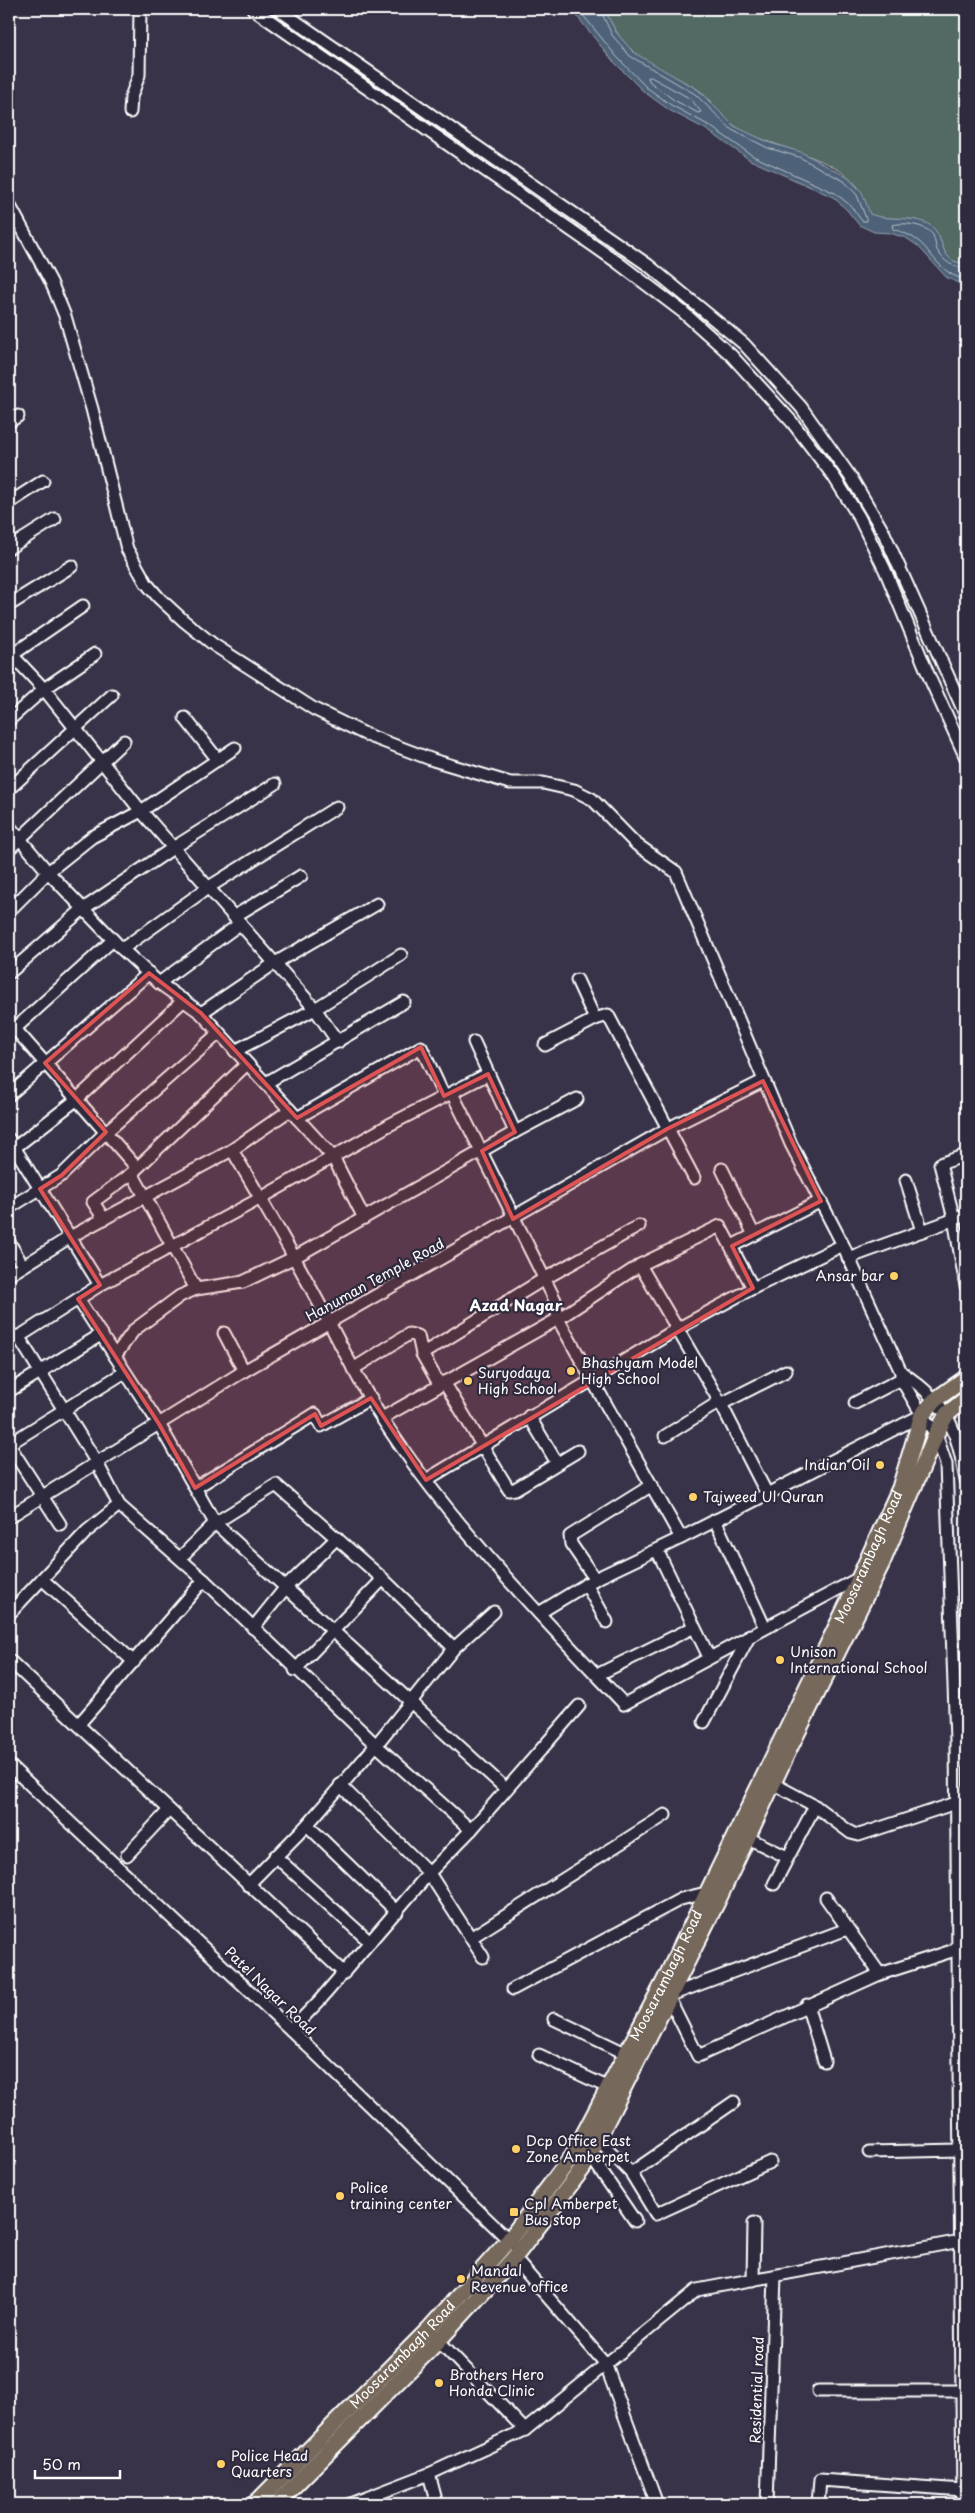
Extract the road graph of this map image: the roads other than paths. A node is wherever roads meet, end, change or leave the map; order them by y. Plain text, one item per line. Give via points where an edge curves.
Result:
1 (140, 9) edge
2 (252, 9) edge
3 (278, 9) edge
4 (130, 112) dead end
5 (9, 204) edge
6 (42, 481) dead end
7 (9, 503) edge
8 (55, 519) dead end
9 (9, 548) edge
10 (72, 566) dead end
11 (9, 605) edge
12 (83, 606) dead end
13 (95, 654) dead end
14 (10, 656) edge
15 (44, 689) junction
16 (112, 694) dead end
17 (966, 716) edge
18 (185, 718) dead end
19 (9, 720) edge
20 (76, 728) junction
21 (124, 742) dead end
22 (234, 748) dead end
23 (966, 758) edge
24 (218, 760) junction
25 (102, 761) junction
26 (275, 784) dead end
27 (9, 789) edge
28 (337, 807) dead end
29 (141, 811) junction
30 (9, 826) edge
31 (20, 839) junction
32 (172, 848) junction
33 (9, 849) edge
34 (48, 872) junction
35 (301, 876) dead end
36 (209, 887) junction
37 (377, 904) dead end
38 (83, 909) junction
39 (9, 911) edge
40 (238, 919) junction
41 (113, 940) junction
42 (122, 949) junction
43 (401, 955) dead end
44 (275, 963) junction
45 (9, 973) edge
46 (149, 973) junction
47 (577, 980) dead end
48 (159, 983) junction
49 (184, 1000) junction
50 (404, 1002) dead end
51 (315, 1009) junction
52 (202, 1013) junction
53 (595, 1019) junction
54 (11, 1028) edge
55 (219, 1033) junction
56 (338, 1042) junction
57 (474, 1042) dead end
58 (545, 1044) dead end
59 (235, 1051) junction
60 (45, 1063) junction
61 (247, 1064) junction
62 (488, 1074) junction
63 (763, 1081) junction
64 (266, 1083) junction
65 (448, 1094) junction
66 (9, 1095) edge
67 (578, 1099) dead end
68 (76, 1100) junction
69 (293, 1114) junction
70 (667, 1129) junction
71 (106, 1132) junction
72 (515, 1132) junction
73 (11, 1147) edge
74 (232, 1150) junction
75 (482, 1151) junction
76 (966, 1155) edge
77 (333, 1156) junction
78 (722, 1169) dead end
79 (134, 1170) junction
80 (694, 1178) dead end
81 (906, 1180) dead end
82 (40, 1189) junction
83 (145, 1196) junction
84 (261, 1198) junction
85 (821, 1201) junction
86 (9, 1208) edge
87 (966, 1215) edge
88 (364, 1218) junction
89 (104, 1219) junction
90 (513, 1219) junction
91 (954, 1219) junction
92 (640, 1226) dead end
93 (922, 1231) junction
94 (754, 1235) junction
95 (70, 1237) junction
96 (9, 1242) edge
97 (172, 1245) junction
98 (843, 1245) junction
99 (732, 1246) junction
100 (295, 1257) junction
101 (848, 1258) junction
102 (640, 1265) junction
103 (23, 1266) junction
104 (9, 1275) edge
105 (544, 1279) junction
106 (100, 1285) junction
107 (966, 1286) edge
108 (211, 1288) junction
109 (753, 1288) junction
110 (196, 1289) junction
111 (78, 1299) junction
112 (216, 1299) dead end
113 (558, 1319) junction
114 (329, 1322) junction
115 (677, 1330) junction
116 (224, 1333) dead end
117 (102, 1334) junction
118 (14, 1340) edge
119 (422, 1354) junction
120 (115, 1356) junction
121 (352, 1369) junction
122 (244, 1371) junction
123 (786, 1371) dead end
124 (40, 1372) junction
125 (125, 1372) junction
126 (901, 1375) junction
127 (966, 1378) edge
128 (594, 1380) junction
129 (441, 1383) junction
130 (9, 1391) edge
131 (370, 1398) junction
132 (966, 1399) edge
133 (935, 1400) junction
134 (720, 1403) junction
135 (855, 1403) dead end
136 (64, 1411) junction
137 (947, 1414) junction
138 (922, 1415) junction
139 (529, 1416) junction
140 (382, 1418) junction
141 (159, 1424) junction
142 (936, 1434) junction
143 (665, 1436) dead end
144 (9, 1444) edge
145 (482, 1444) junction
146 (578, 1451) dead end
147 (97, 1463) junction
148 (557, 1463) junction
149 (426, 1480) junction
150 (966, 1480) edge
151 (652, 1485) junction
152 (195, 1488) junction
153 (767, 1494) junction
154 (42, 1496) junction
155 (119, 1505) junction
156 (9, 1517) edge
157 (716, 1520) junction
158 (60, 1524) dead end
159 (215, 1524) junction
160 (337, 1538) junction
161 (682, 1538) junction
162 (657, 1550) junction
163 (180, 1558) junction
164 (859, 1578) junction
165 (42, 1579) junction
166 (384, 1579) junction
167 (204, 1580) junction
168 (590, 1581) junction
169 (286, 1587) junction
170 (494, 1612) dead end
171 (539, 1613) junction
172 (9, 1614) edge
173 (607, 1622) dead end
174 (694, 1627) junction
175 (252, 1628) junction
176 (765, 1628) junction
177 (333, 1632) junction
178 (750, 1635) junction
179 (454, 1648) junction
180 (709, 1657) junction
181 (9, 1660) edge
182 (134, 1662) junction
183 (295, 1670) junction
184 (597, 1675) junction
185 (410, 1704) junction
186 (579, 1706) dead end
187 (704, 1722) dead end
188 (79, 1724) junction
189 (376, 1745) junction
190 (9, 1765) edge
191 (774, 1784) junction
192 (340, 1786) junction
193 (506, 1789) junction
194 (956, 1803) junction
195 (815, 1806) junction
196 (169, 1810) junction
197 (665, 1815) dead end
198 (307, 1826) junction
199 (471, 1830) junction
200 (748, 1838) junction
201 (127, 1855) dead end
202 (275, 1856) junction
203 (787, 1858) junction
204 (429, 1873) junction
205 (774, 1884) dead end
206 (248, 1885) junction
207 (706, 1893) junction
208 (826, 1898) dead end
209 (397, 1912) junction
210 (847, 1929) junction
211 (472, 1937) junction
212 (370, 1942) junction
213 (958, 1948) junction
214 (483, 1957) dead end
215 (344, 1973) junction
216 (880, 1974) junction
217 (513, 1990) dead end
218 (668, 1996) junction
219 (807, 2005) junction
220 (554, 2020) dead end
221 (291, 2030) junction
222 (626, 2054) junction
223 (539, 2055) dead end
224 (824, 2061) dead end
225 (609, 2088) junction
226 (734, 2102) dead end
227 (598, 2138) junction
228 (960, 2150) junction
229 (869, 2152) dead end
230 (590, 2155) junction
231 (770, 2162) dead end
232 (630, 2173) junction
233 (635, 2221) dead end
234 (754, 2223) dead end
235 (963, 2241) edge
236 (514, 2250) junction
237 (775, 2276) junction
238 (753, 2280) junction
239 (433, 2336) junction
240 (605, 2363) junction
241 (818, 2391) dead end
242 (963, 2391) junction
243 (525, 2430) junction
244 (429, 2474) junction
245 (963, 2490) junction
246 (276, 2500) edge
247 (255, 2504) edge
248 (351, 2504) edge
249 (437, 2504) edge
250 (657, 2504) edge
251 (767, 2504) edge
252 (818, 2504) edge
253 (963, 2504) edge

1 - 4 street via 138,75
2 - 23 street via 617,262 683,312 731,354 792,422 834,477 859,517
3 - 17 street via 648,265 744,344 801,408 852,479 880,525
5 - 63 street via 51,282 65,316 127,549 146,583 214,645 338,722 434,760 510,783 574,790 592,799 636,844 676,872
6 - 7 street
8 - 9 street
10 - 11 street
12 - 14 street
13 - 15 street
14 - 15 street
15 - 19 street
15 - 20 street
16 - 20 street
18 - 24 street
20 - 25 street
20 - 27 street
21 - 25 street
22 - 24 street
24 - 29 street
25 - 29 street
25 - 31 street
26 - 32 street
28 - 36 street
29 - 32 street
29 - 34 street via 92,837
30 - 31 street
31 - 33 street
31 - 34 street
32 - 36 street
32 - 38 street
34 - 38 street
34 - 39 street
35 - 40 street
36 - 40 street
36 - 42 street
37 - 44 street
38 - 41 street
38 - 45 street
40 - 44 street
40 - 48 street
41 - 42 street
41 - 54 street
42 - 46 street
43 - 51 street
44 - 51 street
44 - 52 street
46 - 48 street
46 - 60 street
47 - 53 street
48 - 49 street
49 - 52 street
49 - 68 street
50 - 56 street
51 - 56 street
51 - 59 street
52 - 55 street
53 - 58 street
53 - 70 street via 608,1015
54 - 60 street
55 - 59 street
55 - 71 street
56 - 64 street
57 - 62 street
59 - 61 street
60 - 66 street
60 - 68 street
61 - 64 street
61 - 79 street
62 - 65 street
62 - 72 street
63 - 70 street, Hanuman Temple Road
63 - 85 street via 790,1144
64 - 69 street
65 - 69 street via 421,1047
65 - 75 street
65 - 77 street
67 - 72 street
68 - 71 street
68 - 73 street
69 - 74 street
69 - 77 street
70 - 80 street
70 - 90 street, Hanuman Temple Road
71 - 79 street
71 - 82 street via 62,1175
72 - 75 street
73 - 82 street
74 - 83 street
74 - 84 street
75 - 88 street
75 - 90 street
76 - 91 street via 940,1164
77 - 84 street
77 - 88 street
78 - 94 street
79 - 83 street
79 - 89 street via 93,1202
81 - 93 street
82 - 86 street
82 - 95 street
83 - 89 street
83 - 97 street
84 - 97 street
84 - 100 street
85 - 94 street
85 - 98 street
87 - 91 street
88 - 100 street
89 - 95 street
90 - 105 street
90 - 114 street, Hanuman Temple Road
91 - 93 street
91 - 107 street
92 - 105 street
93 - 101 street
94 - 99 street
95 - 103 street
95 - 106 street
96 - 103 street
97 - 106 street
97 - 110 street
98 - 101 street
98 - 109 street
99 - 102 street via 720,1226
99 - 109 street
100 - 108 street via 243,1282
100 - 114 street
101 - 126 street
102 - 113 street
102 - 115 street
103 - 104 street
105 - 113 street via 555,1300
105 - 119 street
106 - 111 street
108 - 110 street
108 - 112 street
109 - 115 street
110 - 120 street via 180,1296 134,1330
111 - 117 street
111 - 118 street
113 - 128 street
113 - 129 street
114 - 121 street
114 - 122 street, Hanuman Temple Road
115 - 128 street
115 - 134 street
116 - 122 street
117 - 120 street
117 - 124 street
118 - 124 street
119 - 121 street via 418,1336 409,1334
119 - 129 street
120 - 125 street
121 - 131 street
122 - 141 street, Hanuman Temple Road
123 - 134 street
124 - 130 street
124 - 136 street
125 - 136 street
125 - 141 street
126 - 133 street
126 - 135 street
126 - 138 street
127 - 133 main road, Moosarambagh Road
128 - 139 street
128 - 151 street
129 - 140 street
129 - 145 street
131 - 140 street
131 - 152 street via 321,1426 315,1414
132 - 137 main road
133 - 137 street
133 - 138 main road, Moosarambagh Road
134 - 143 street
134 - 153 street
136 - 144 street
136 - 147 street
137 - 142 main road, Moosarambagh Road
137 - 150 street via 960,1448
138 - 142 street
138 - 153 street
138 - 164 main road, Moosarambagh Road via 900,1488
139 - 145 street
139 - 148 street
140 - 149 street
141 - 147 street, Hanuman Temple Road
141 - 152 street
142 - 191 main road, Moosarambagh Road via 881,1565
142 - 194 street via 946,1464
144 - 154 street
145 - 148 street via 509,1490
145 - 149 street
146 - 148 street
147 - 154 street, Hanuman Temple Road
147 - 155 street
149 - 171 street
151 - 161 street
151 - 168 street via 570,1536
152 - 159 street
153 - 157 street
154 - 156 street, Hanuman Temple Road
154 - 158 street
155 - 163 street
155 - 165 street via 87,1531
157 - 161 street
157 - 176 street
159 - 160 street via 276,1485
159 - 163 street
159 - 169 street
160 - 166 street
160 - 169 street
161 - 162 street
162 - 168 street
162 - 174 street
163 - 167 street
164 - 176 street
164 - 207 main road, Moosarambagh Road
165 - 172 street
165 - 182 street
166 - 177 street
166 - 179 street
167 - 175 street
167 - 182 street
168 - 171 street
168 - 173 street
169 - 175 street
169 - 177 street
170 - 179 street
171 - 184 street
174 - 180 street
174 - 184 street
175 - 183 street
176 - 178 street
177 - 183 street
177 - 185 street
178 - 180 street
178 - 187 street
179 - 185 street
180 - 184 street via 624,1704
181 - 188 street
182 - 188 street
183 - 189 street
185 - 189 street
185 - 193 street
186 - 193 street
188 - 196 street
189 - 192 street
189 - 199 street
190 - 221 street, Patel Nagar Road
191 - 195 street
191 - 200 main road, Moosarambagh Road
192 - 198 street
192 - 204 street
193 - 199 street
194 - 195 street via 859,1835 851,1833
194 - 213 street
195 - 203 street
196 - 201 street
196 - 206 street
197 - 211 street
198 - 202 street
198 - 209 street
199 - 204 street
200 - 203 street
200 - 218 main road, Moosarambagh Road
202 - 206 street
202 - 212 street
203 - 205 street
204 - 209 street
204 - 211 street
206 - 215 street
207 - 217 street via 681,1899
207 - 222 main road, Moosarambagh Road
208 - 210 street
209 - 212 street
210 - 216 street
210 - 218 street
211 - 214 street
212 - 215 street
213 - 216 street
213 - 228 street
215 - 221 street
216 - 219 street
218 - 219 street via 698,2056
218 - 227 main road, Moosarambagh Road
219 - 224 street
220 - 222 street
221 - 236 street, Patel Nagar Road
222 - 225 main road, Moosarambagh Road
223 - 225 street
225 - 236 main road, Moosarambagh Road via 574,2155
226 - 232 street
227 - 230 main road, Moosarambagh Road
227 - 232 street
228 - 229 street
228 - 235 street
230 - 233 street
230 - 236 main road, Moosarambagh Road via 583,2168
231 - 232 street via 656,2214
234 - 238 street
235 - 237 street
235 - 242 street
236 - 239 main road, Moosarambagh Road
236 - 240 street, Patel Nagar Road
237 - 238 street
237 - 251 street, Residential road
238 - 240 street via 697,2290
239 - 243 street
239 - 246 main road, Moosarambagh Road
240 - 243 street
240 - 250 street
241 - 242 street
242 - 245 street
243 - 244 street
244 - 248 street
244 - 249 street
245 - 252 street via 820,2480
245 - 253 street
246 - 247 main road, Moosarambagh Road

